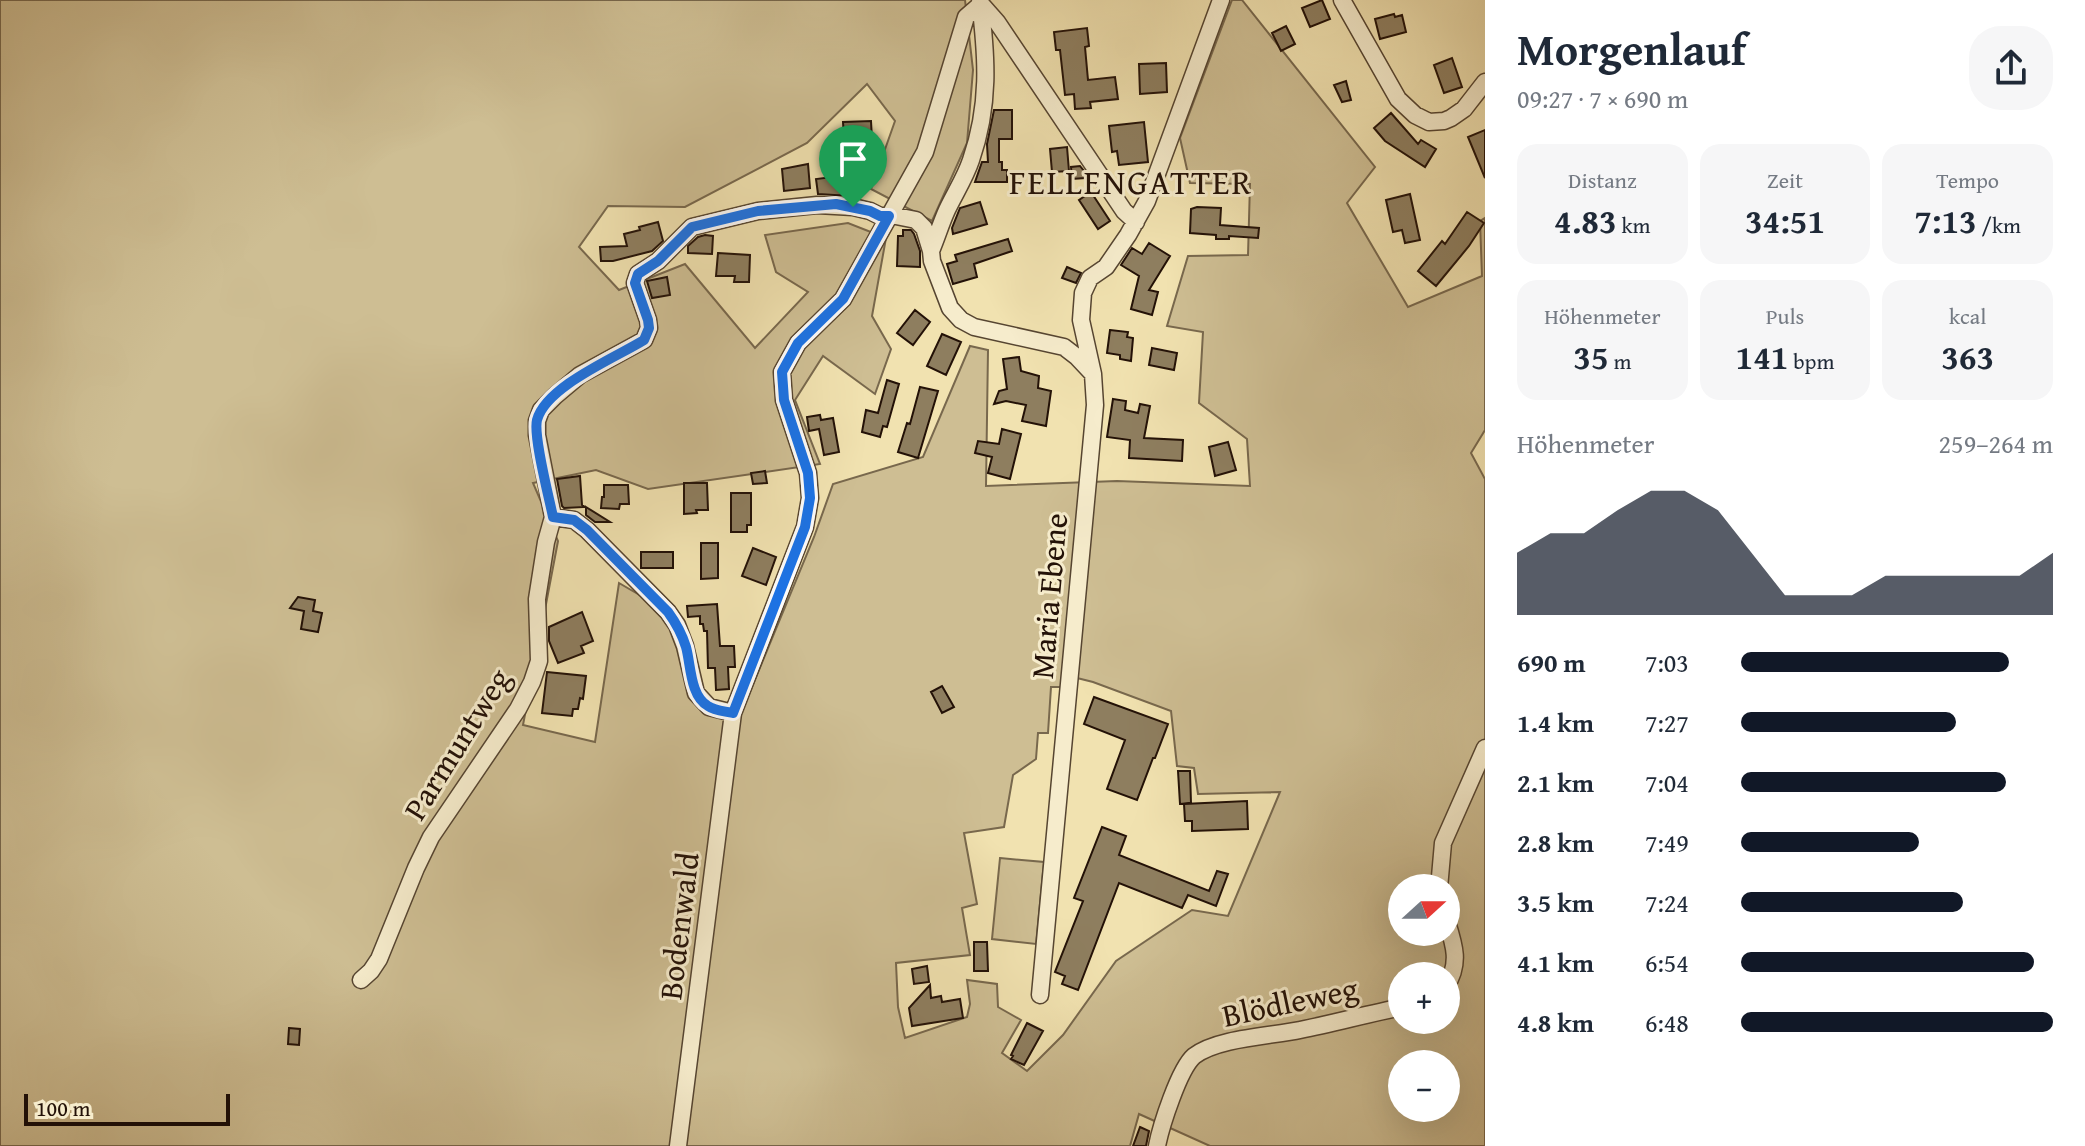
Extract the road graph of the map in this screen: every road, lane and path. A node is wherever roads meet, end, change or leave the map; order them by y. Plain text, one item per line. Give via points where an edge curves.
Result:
1 (1221, 0) edge
2 (1342, 0) edge
3 (980, 2) edge
4 (1485, 82) edge
5 (889, 216) junction
6 (1136, 222) junction
7 (931, 251) junction
8 (1093, 374) junction
9 (553, 517) junction
10 (733, 713) junction
11 (1485, 748) edge
12 (1440, 874) edge
13 (361, 980) dead end
14 (1040, 995) dead end
15 (1388, 1010) edge
16 (678, 1146) edge
17 (1157, 1146) edge

1 - 6 street, Maria Ebene
2 - 4 street via 1398,99 1415,115 1429,122 1451,118
3 - 5 street via 966,17 925,152
3 - 6 street
3 - 7 street via 987,61 980,128 972,160
5 - 7 street via 916,220
5 - 9 street via 836,204 737,215 692,227 638,274 635,283 649,328 644,340 580,375 541,410 537,421
5 - 10 street via 843,299 798,343 782,372 784,400 808,473 810,498 805,527
6 - 8 street, Maria Ebene via 1083,293 1081,320
7 - 8 street via 943,292 961,320 1064,347
8 - 14 street, Maria Ebene via 1095,405
9 - 10 street via 574,520 587,530 668,612 685,646 696,693 709,707
9 - 13 street, Parmuntweg via 537,599 539,661 532,682 431,837 379,959
10 - 16 street, Bodenwald
11 - 12 street via 1443,843
15 - 17 street, Blödleweg via 1217,1044 1193,1057 1175,1090

